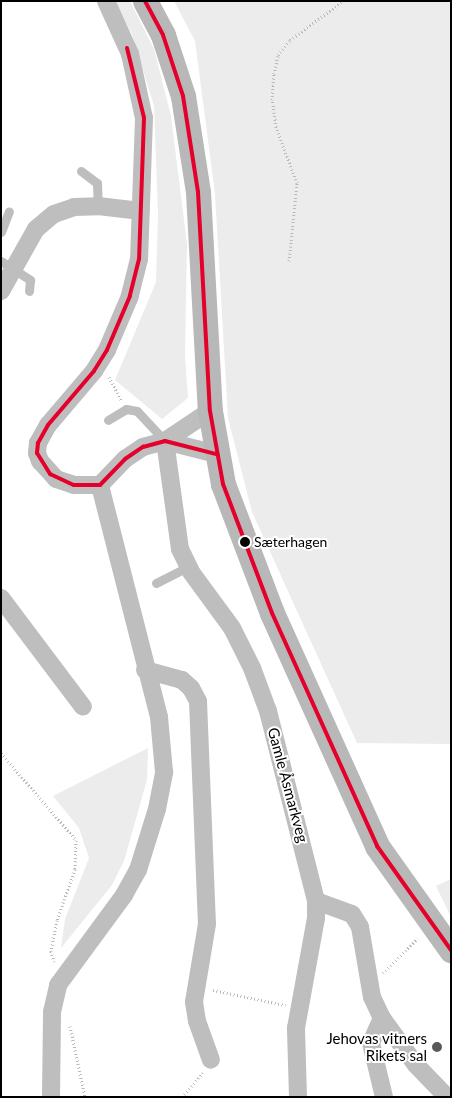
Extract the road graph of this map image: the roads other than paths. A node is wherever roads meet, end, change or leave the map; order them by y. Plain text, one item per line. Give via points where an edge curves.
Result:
1 (106, 1) edge
2 (145, 1) edge
3 (80, 171) dead end
4 (98, 206) junction
5 (9, 211) dead end
6 (141, 212) junction
7 (1, 232) edge
8 (7, 264) edge
9 (1, 291) edge
10 (29, 291) dead end
11 (210, 411) junction
12 (108, 420) dead end
13 (165, 442) junction
14 (216, 454) junction
15 (100, 485) junction
16 (189, 566) junction
17 (156, 583) dead end
18 (1, 598) edge
19 (145, 670) junction
20 (83, 707) dead end
21 (316, 901) junction
22 (451, 950) edge
23 (382, 1018) junction
24 (211, 1060) road end
25 (51, 1097) edge
26 (298, 1097) edge
27 (384, 1097) edge
28 (447, 1097) edge

1 - 6 street via 130,54 144,118
2 - 11 main road via 163,36 183,96 198,192
3 - 4 lane via 97,183
4 - 6 street
4 - 8 street via 74,207 48,218
5 - 7 lane
6 - 15 street via 138,259 130,296 99,363 48,425 38,443 37,453 50,474 74,485
8 - 9 street
8 - 10 lane via 30,280
11 - 13 street
11 - 14 main road
12 - 13 lane via 126,409 137,411
13 - 14 street
13 - 15 street via 144,448 124,459
13 - 16 street, Gamle Åsmarkveg via 175,524 180,549
14 - 22 main road via 239,533 341,771 377,846
15 - 19 street
16 - 17 lane
16 - 21 street, Gamle Åsmarkveg via 232,628 252,668 268,711
18 - 20 street
19 - 24 street via 182,680 198,701 207,924 195,986 197,1020
19 - 25 street via 159,716 164,748 164,772 157,809 138,870 124,895 58,984 52,1012
21 - 23 street via 342,908 352,914 360,927 370,987
21 - 26 street, Gamle Åsmarkveg via 316,918 298,1008
23 - 27 street via 371,1043
23 - 28 street via 416,1065

